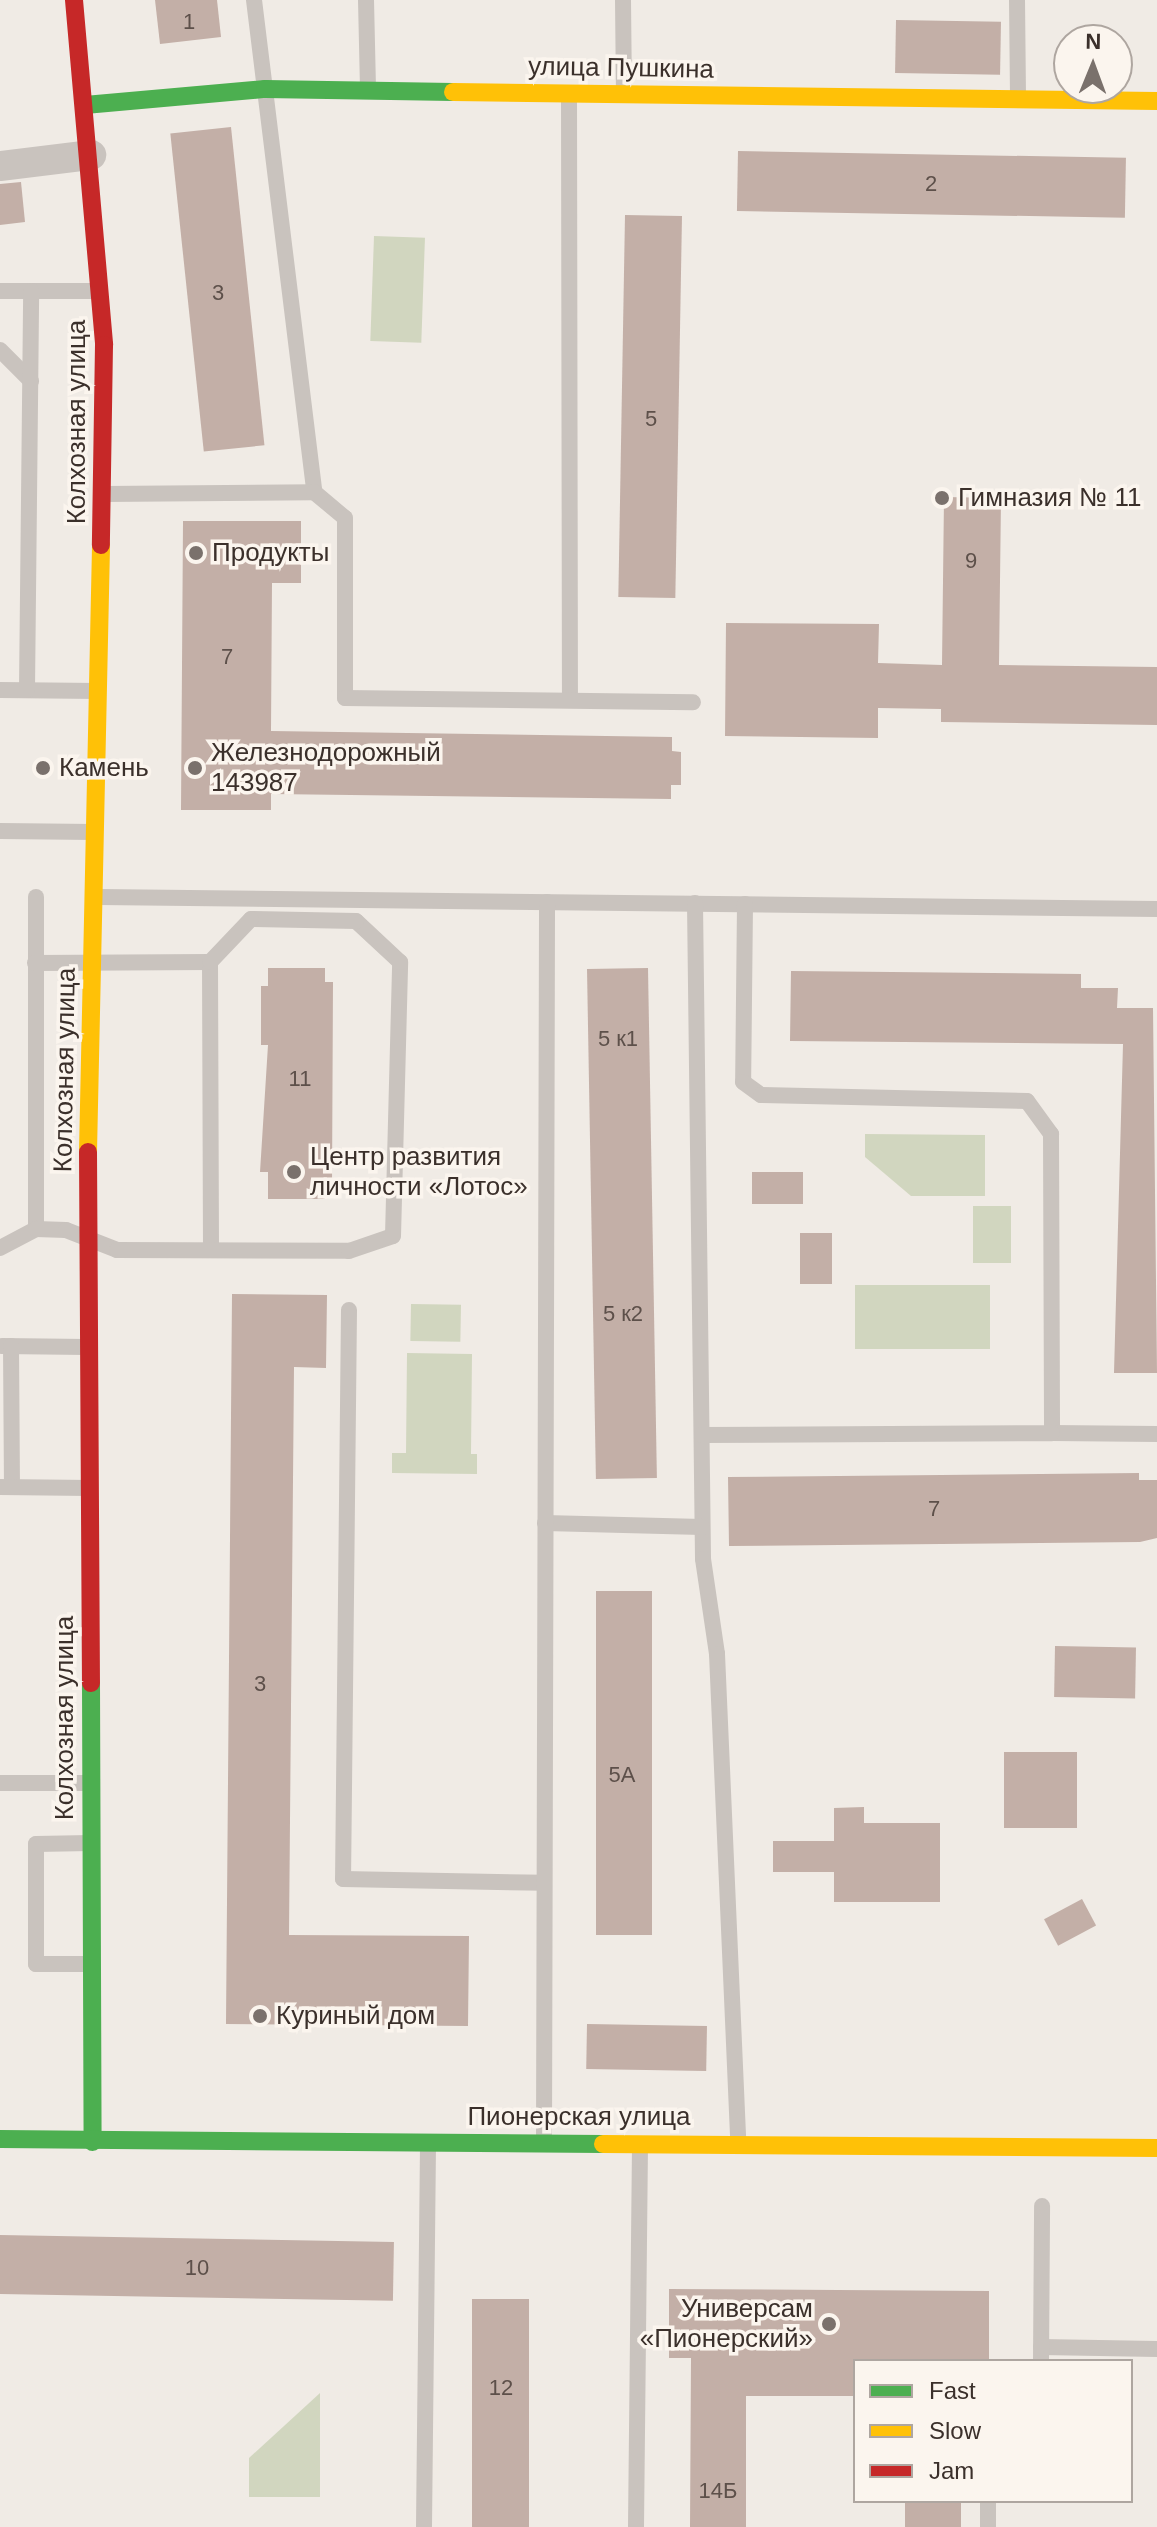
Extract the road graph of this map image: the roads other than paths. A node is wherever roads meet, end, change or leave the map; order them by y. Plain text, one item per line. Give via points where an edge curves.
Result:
1 (74, 0) edge
2 (254, 0) edge
3 (366, 0) edge
4 (623, 0) edge
5 (1017, 0) edge
6 (265, 89) junction
7 (368, 91) junction
8 (569, 94) junction
9 (624, 95) junction
10 (1018, 99) junction
11 (1157, 101) edge
12 (85, 105) junction
13 (91, 155) junction
14 (0, 166) edge
15 (0, 291) edge
16 (31, 291) junction
17 (103, 291) junction
18 (0, 350) edge
19 (31, 381) junction
20 (314, 492) junction
21 (102, 494) junction
22 (0, 690) edge
23 (27, 690) junction
24 (100, 691) junction
25 (570, 700) junction
26 (693, 702) dead end
27 (0, 831) edge
28 (98, 832) junction
29 (36, 897) dead end
30 (97, 897) junction
31 (296, 899) junction
32 (547, 902) junction
33 (695, 903) junction
34 (745, 904) junction
35 (1157, 909) edge
36 (295, 920) junction
37 (92, 962) junction
38 (210, 962) junction
39 (35, 963) junction
40 (36, 1229) junction
41 (89, 1239) junction
42 (0, 1248) edge
43 (211, 1250) junction
44 (349, 1310) dead end
45 (6, 1346) edge
46 (89, 1347) junction
47 (1052, 1433) junction
48 (1157, 1434) edge
49 (702, 1435) junction
50 (6, 1487) edge
51 (90, 1488) junction
52 (545, 1523) junction
53 (702, 1527) junction
54 (0, 1783) edge
55 (91, 1783) junction
56 (91, 1843) junction
57 (544, 1883) junction
58 (92, 1964) junction
59 (0, 2139) edge
60 (93, 2142) junction
61 (428, 2143) junction
62 (544, 2144) junction
63 (640, 2144) junction
64 (738, 2144) junction
65 (1157, 2148) edge
66 (1042, 2206) dead end
67 (1157, 2349) edge
68 (1041, 2354) edge
69 (988, 2503) edge
70 (424, 2527) edge
71 (636, 2527) edge
72 (988, 2527) edge

1 - 12 street, Колхозная улица
2 - 6 lane
3 - 7 lane
4 - 9 lane
5 - 10 lane
6 - 7 street, улица Пушкина
6 - 12 street, улица Пушкина
6 - 20 lane
7 - 8 street, улица Пушкина
8 - 9 street, улица Пушкина
8 - 25 lane
9 - 10 street, улица Пушкина
10 - 11 street, улица Пушкина
12 - 13 street, Колхозная улица
13 - 14 street
13 - 17 street, Колхозная улица
15 - 16 lane
16 - 17 lane
16 - 19 lane
17 - 21 street, Колхозная улица
18 - 19 lane
19 - 23 lane
20 - 21 lane
20 - 25 lane via 345,518 345,698
21 - 24 street, Колхозная улица
22 - 23 lane
23 - 24 lane
24 - 28 street, Колхозная улица
25 - 26 lane
27 - 28 lane
28 - 30 street, Колхозная улица
29 - 39 lane
30 - 31 lane
30 - 37 street, Колхозная улица
31 - 32 lane
31 - 36 lane
32 - 33 lane
32 - 52 lane
33 - 34 lane
33 - 49 lane
34 - 35 lane
34 - 47 lane via 743,1082 761,1095 1027,1101 1051,1134
36 - 38 lane via 251,919
36 - 43 lane via 356,921 400,962 398,1219 393,1236 367,1249
37 - 38 lane
37 - 39 lane
37 - 41 street, Колхозная улица
38 - 43 lane
39 - 40 lane
40 - 41 lane
40 - 42 lane
41 - 43 lane via 117,1250
41 - 46 street, Колхозная улица
44 - 57 lane via 343,1879
45 - 46 lane
45 - 50 lane
46 - 51 street, Колхозная улица
47 - 48 lane
47 - 49 lane
49 - 53 lane
50 - 51 lane
51 - 55 street, Колхозная улица
52 - 53 lane
52 - 57 lane
53 - 64 lane via 717,1654
54 - 55 lane
55 - 56 street, Колхозная улица
56 - 58 street, Колхозная улица
56 - 58 lane via 36,1844 36,1964
57 - 62 lane
58 - 60 street, Колхозная улица
59 - 60 street, Пионерская улица
60 - 61 street, Пионерская улица
61 - 62 street, Пионерская улица
61 - 70 lane
62 - 63 street, Пионерская улица
63 - 64 street, Пионерская улица
63 - 71 lane
64 - 65 street, Пионерская улица
66 - 68 lane
67 - 68 lane
69 - 72 lane

